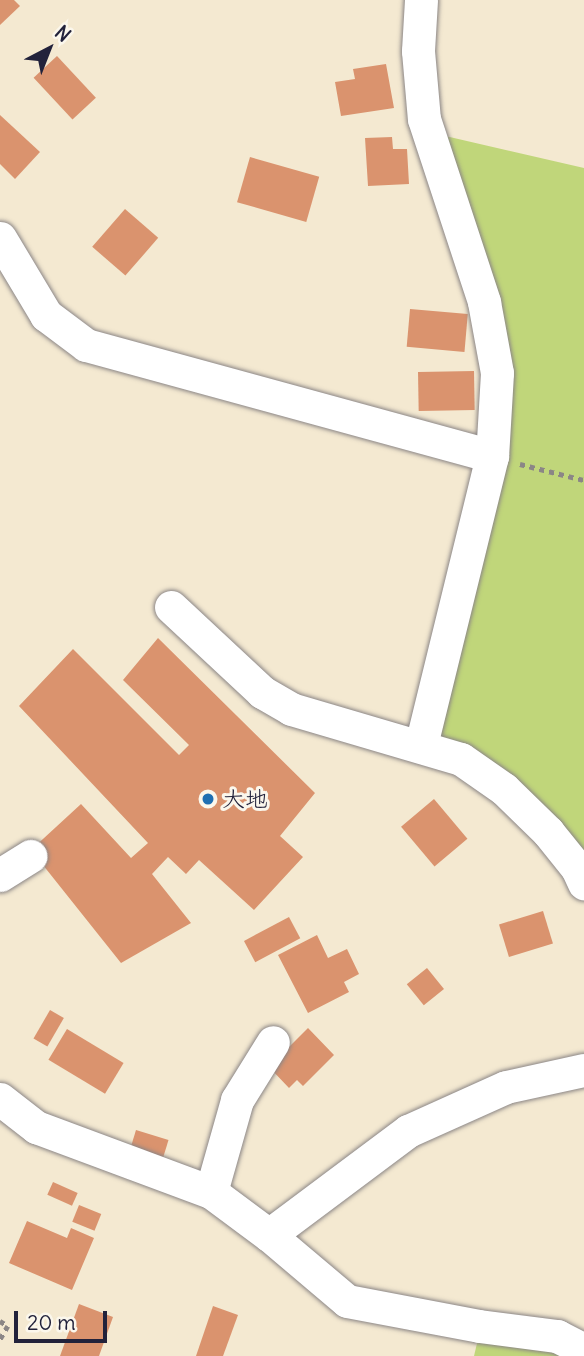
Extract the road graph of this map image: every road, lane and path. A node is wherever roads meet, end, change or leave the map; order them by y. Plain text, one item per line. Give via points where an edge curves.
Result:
1 (421, 0) edge
2 (0, 238) edge
3 (492, 456) junction
4 (584, 480) edge
5 (171, 607) dead end
6 (421, 746) junction
7 (30, 856) dead end
8 (0, 875) edge
9 (584, 883) edge
10 (273, 1042) dead end
11 (584, 1070) edge
12 (0, 1099) edge
13 (211, 1192) junction
14 (268, 1235) junction
15 (0, 1321) edge
16 (0, 1340) edge
17 (584, 1350) edge

1 - 3 street via 418,51 424,119 484,302 497,373
2 - 3 street via 46,316 86,345
3 - 4 path
3 - 6 street
5 - 6 street via 262,692 291,709
6 - 9 street via 461,760 504,789 548,832
7 - 8 street
10 - 13 street via 237,1100
11 - 14 street via 506,1087 408,1131
12 - 13 street via 36,1127
13 - 14 street
14 - 17 street via 347,1301 557,1336
15 - 16 path via 8,1326

